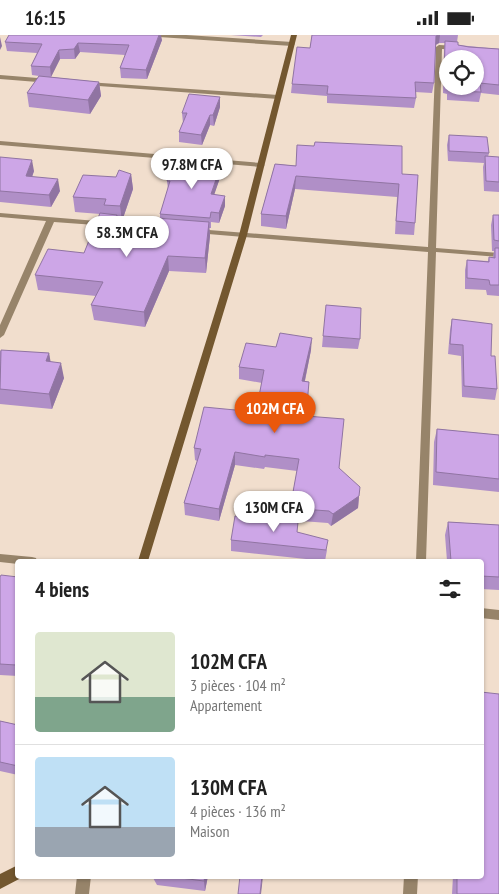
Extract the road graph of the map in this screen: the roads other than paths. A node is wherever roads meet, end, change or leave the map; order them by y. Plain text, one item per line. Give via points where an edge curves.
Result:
1 (159, 35) edge
2 (293, 40) edge
3 (465, 48) edge
4 (0, 77) edge
5 (60, 82) edge
6 (80, 83) edge
7 (278, 97) junction
8 (0, 143) edge
9 (260, 165) junction
10 (0, 215) edge
11 (51, 219) junction
12 (118, 224) edge
13 (185, 230) edge
14 (243, 235) junction
15 (431, 250) junction
16 (499, 255) edge
17 (0, 335) edge
18 (0, 558) edge
19 (15, 559) edge
20 (145, 559) edge
21 (421, 559) edge
22 (484, 613) edge
23 (499, 615) edge
24 (15, 874) edge
25 (84, 879) edge
26 (411, 879) edge
27 (0, 882) edge
28 (82, 894) edge
29 (410, 894) edge

1 - 2 street
2 - 7 street
3 - 15 street via 439,47
4 - 5 street
6 - 7 street
7 - 9 street
8 - 9 street
9 - 14 street
10 - 11 street
11 - 12 street
11 - 17 street
13 - 14 street
14 - 15 street
14 - 20 street
15 - 16 street
15 - 21 street
18 - 19 street
22 - 23 street
24 - 27 street
25 - 28 street
26 - 29 street

